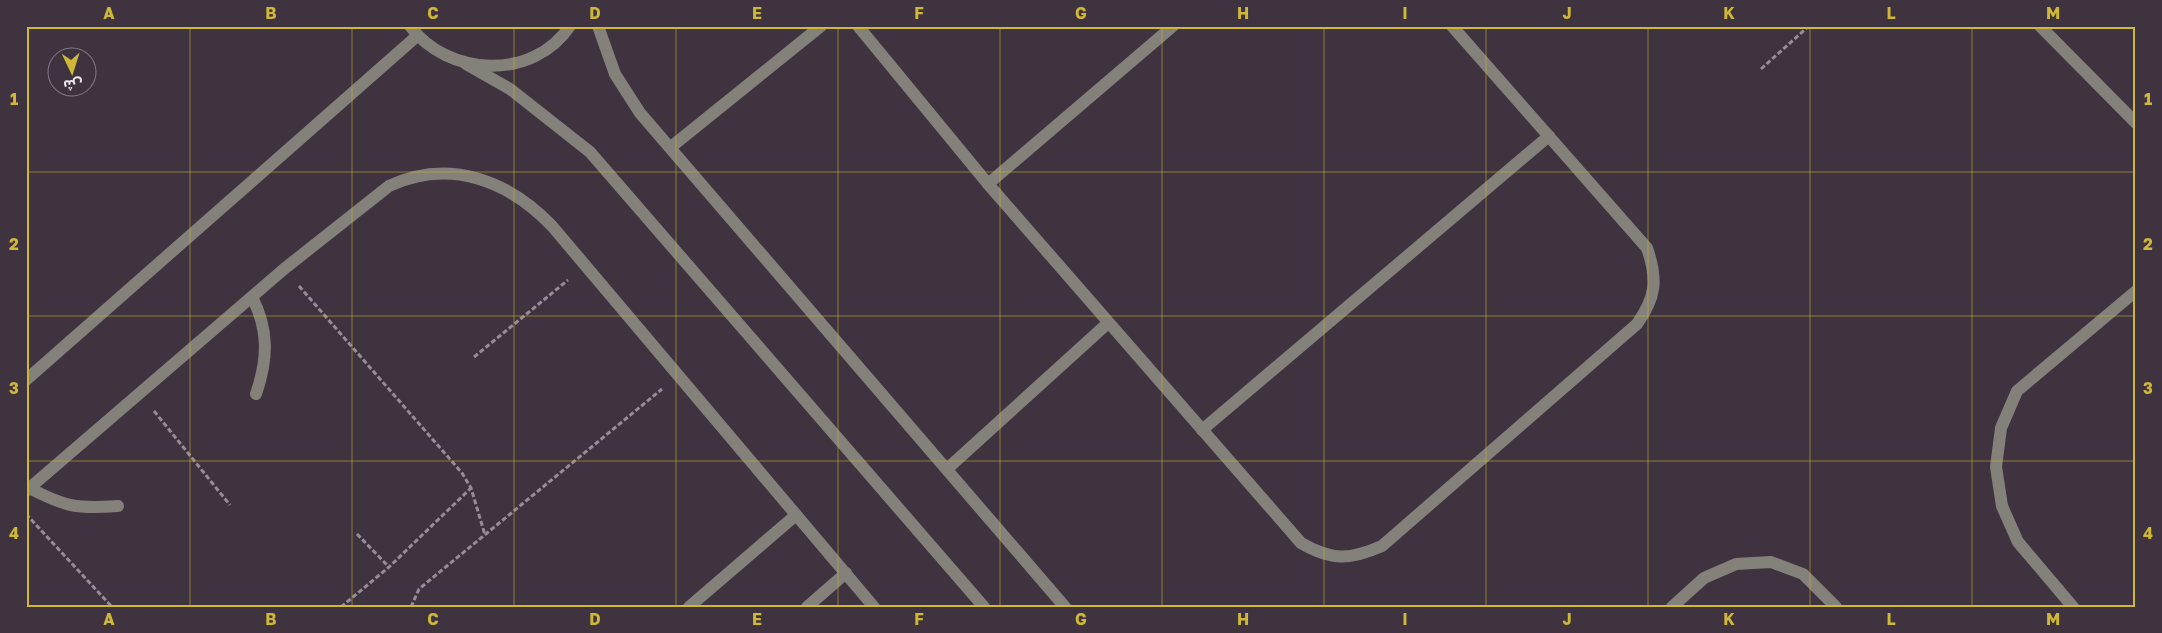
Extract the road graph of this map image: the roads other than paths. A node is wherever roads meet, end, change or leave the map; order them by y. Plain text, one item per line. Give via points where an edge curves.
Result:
1 (570, 26) edge
2 (598, 26) edge
3 (821, 26) edge
4 (858, 26) edge
5 (1174, 26) edge
6 (1452, 26) edge
7 (2040, 26) edge
8 (414, 31) edge
9 (466, 64) junction
10 (2136, 123) edge
11 (1549, 136) junction
12 (671, 147) junction
13 (988, 184) junction
14 (2136, 291) edge
15 (252, 297) junction
16 (1108, 323) junction
17 (26, 380) edge
18 (256, 394) dead end
19 (1202, 430) junction
20 (947, 469) junction
21 (28, 489) edge
22 (118, 506) dead end
23 (796, 514) junction
24 (846, 573) junction
25 (689, 607) edge
26 (808, 607) edge
27 (874, 607) edge
28 (984, 607) edge
29 (1065, 607) edge
30 (1672, 607) edge
31 (1836, 607) edge
32 (2073, 607) edge

1 - 9 street via 545,51 520,62 493,67
2 - 12 street via 615,74 640,113
3 - 12 street
4 - 13 street
5 - 13 street
6 - 11 street
7 - 10 street
8 - 9 street via 432,48
8 - 17 street
9 - 28 street via 510,89 590,152
11 - 19 street
11 - 19 street via 1647,248 1654,267 1654,288 1649,307 1637,324 1382,546 1362,555 1341,558 1318,553 1301,543
12 - 20 street
13 - 16 street
14 - 32 street via 2016,391 2001,428 1996,467 2002,506 2018,542
15 - 18 street via 262,316 266,347 262,378
15 - 21 street
15 - 23 street via 389,186 425,174 445,173 484,180 537,210
16 - 19 street
16 - 20 street
20 - 29 street
21 - 22 street via 60,504 86,508
23 - 24 street
23 - 25 street
24 - 26 street
24 - 27 street
30 - 31 street via 1704,578 1736,564 1770,562 1803,574

